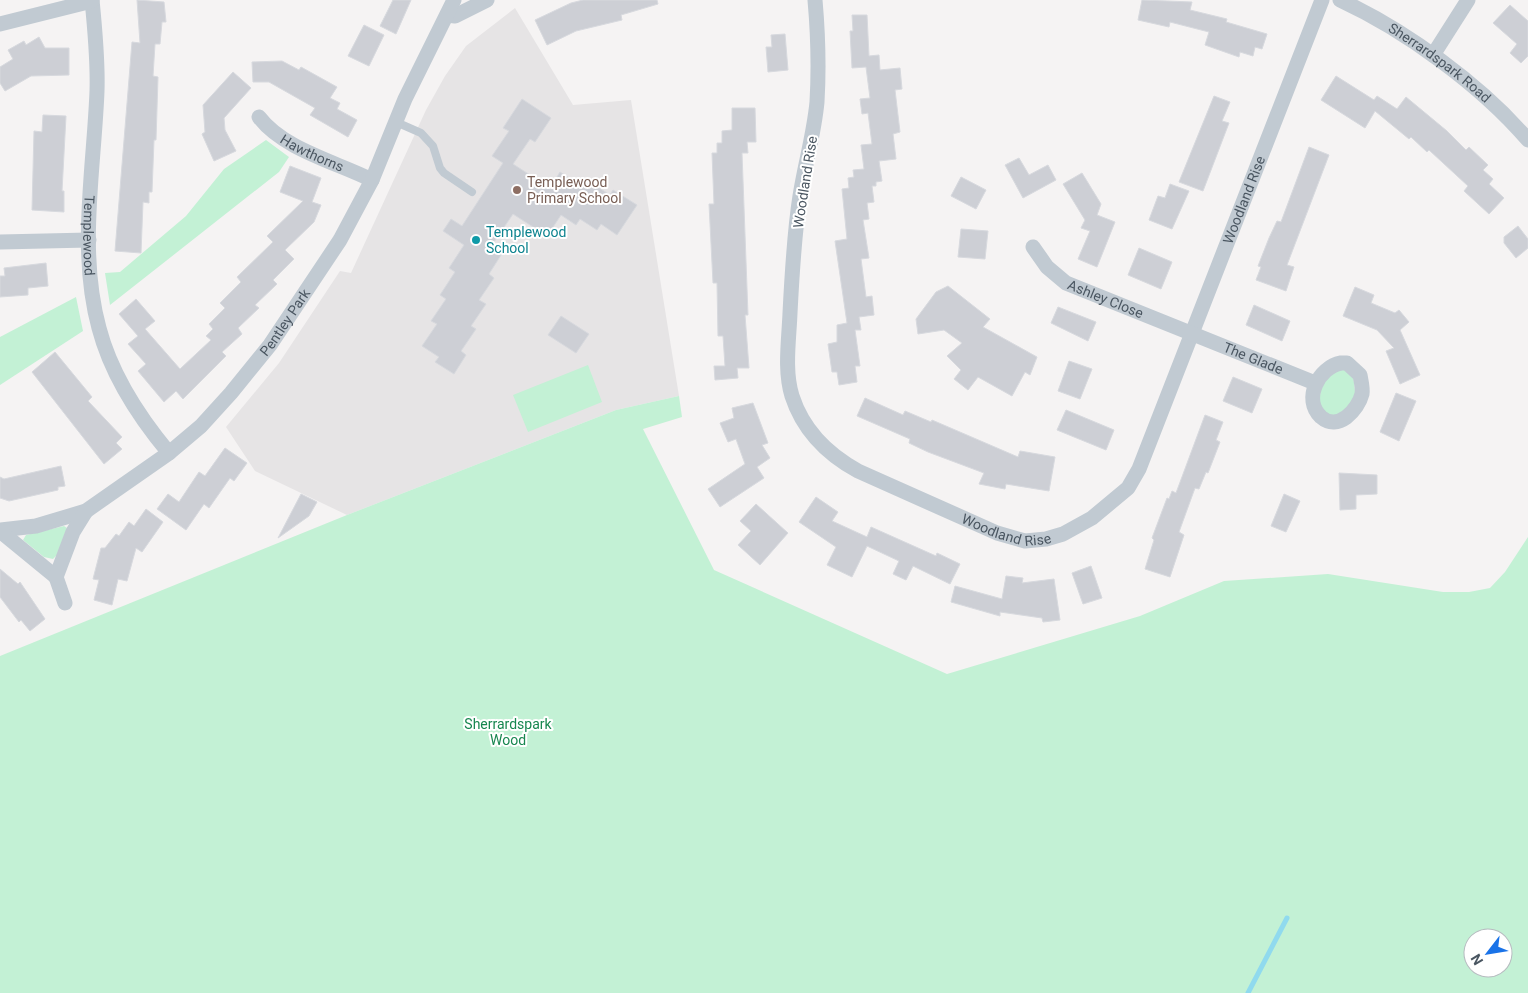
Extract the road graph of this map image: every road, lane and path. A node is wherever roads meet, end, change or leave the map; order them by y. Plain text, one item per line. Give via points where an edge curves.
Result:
1 (92, 0) edge
2 (454, 0) edge
3 (487, 0) edge
4 (815, 0) edge
5 (1322, 0) edge
6 (1340, 0) edge
7 (1468, 0) edge
8 (447, 15) junction
9 (0, 24) edge
10 (1433, 55) junction
11 (259, 117) dead end
12 (396, 122) junction
13 (1528, 140) edge
14 (372, 180) junction
15 (472, 192) dead end
16 (89, 240) junction
17 (0, 242) edge
18 (1033, 247) dead end
19 (1192, 332) junction
20 (1315, 383) dead end
21 (169, 453) junction
22 (86, 511) junction
23 (0, 530) edge
24 (56, 577) junction
25 (65, 603) dead end

1 - 9 street
1 - 16 street, Templewood via 97,89
2 - 8 street, Pentley Park
3 - 8 street via 455,16
4 - 19 street, Woodland Rise via 816,105 800,195 788,379 806,426 837,459 997,533 1026,541 1063,534 1092,518 1128,488
5 - 19 street, Woodland Rise
6 - 10 street, Sherrardspark Road
7 - 10 street
8 - 12 street, Pentley Park
10 - 13 street, Sherrardspark Road
11 - 14 street, Hawthorns via 266,126 296,147
12 - 14 street, Pentley Park
12 - 15 lane via 421,133 433,146 444,173
14 - 21 street, Pentley Park via 340,240 270,345 201,426
16 - 17 street
16 - 21 street, Templewood via 90,272 102,337 115,370 139,413
18 - 19 street, Ashley Close via 1047,267 1066,283
19 - 20 street, The Glade
21 - 22 street, Pentley Park
22 - 23 street, Pentley Park via 36,526
22 - 24 street
23 - 24 street
24 - 25 street

